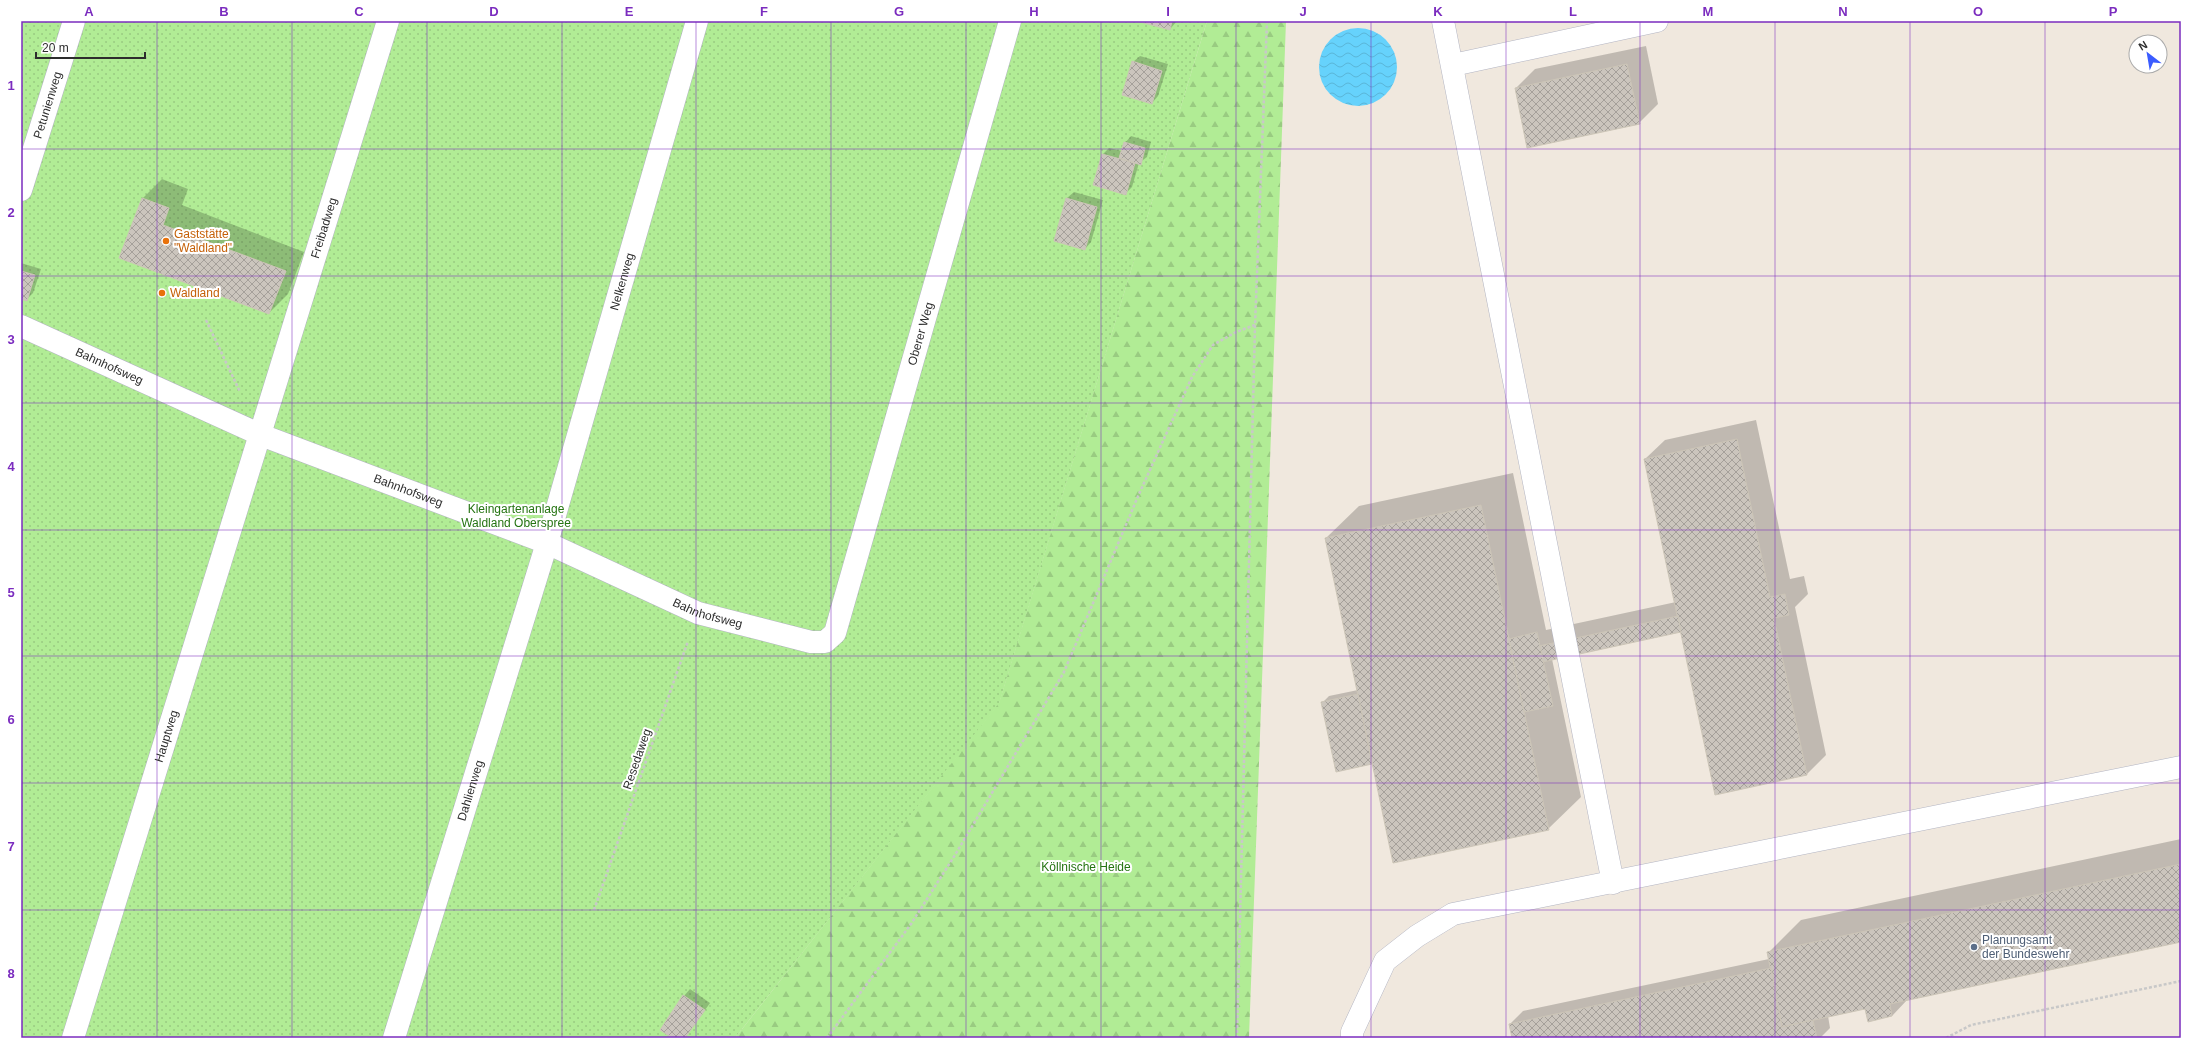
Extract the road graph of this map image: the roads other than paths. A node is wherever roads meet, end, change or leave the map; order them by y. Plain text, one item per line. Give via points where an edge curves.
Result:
1 (74, 21) edge
2 (388, 21) edge
3 (697, 21) edge
4 (1010, 21) edge
5 (1443, 21) edge
6 (1657, 21) edge
7 (1453, 65) junction
8 (21, 190) edge
9 (21, 326) edge
10 (261, 435) junction
11 (547, 543) junction
12 (825, 642) joint
13 (2181, 767) edge
14 (1613, 883) junction
15 (73, 1038) edge
16 (394, 1038) edge
17 (1352, 1038) edge

1 - 8 lane, Petunienweg
2 - 10 lane, Freibadweg
3 - 11 lane, Nelkenweg
4 - 12 lane, Oberer Weg via 835,633
5 - 7 lane
6 - 7 lane
7 - 14 lane
9 - 10 lane, Bahnhofsweg
10 - 11 lane, Bahnhofsweg
10 - 15 lane, Hauptweg
11 - 12 lane, Bahnhofsweg via 698,613 811,642
11 - 16 lane, Dahlienweg
13 - 14 lane
14 - 17 lane via 1452,914 1416,936 1385,961 1352,1032

